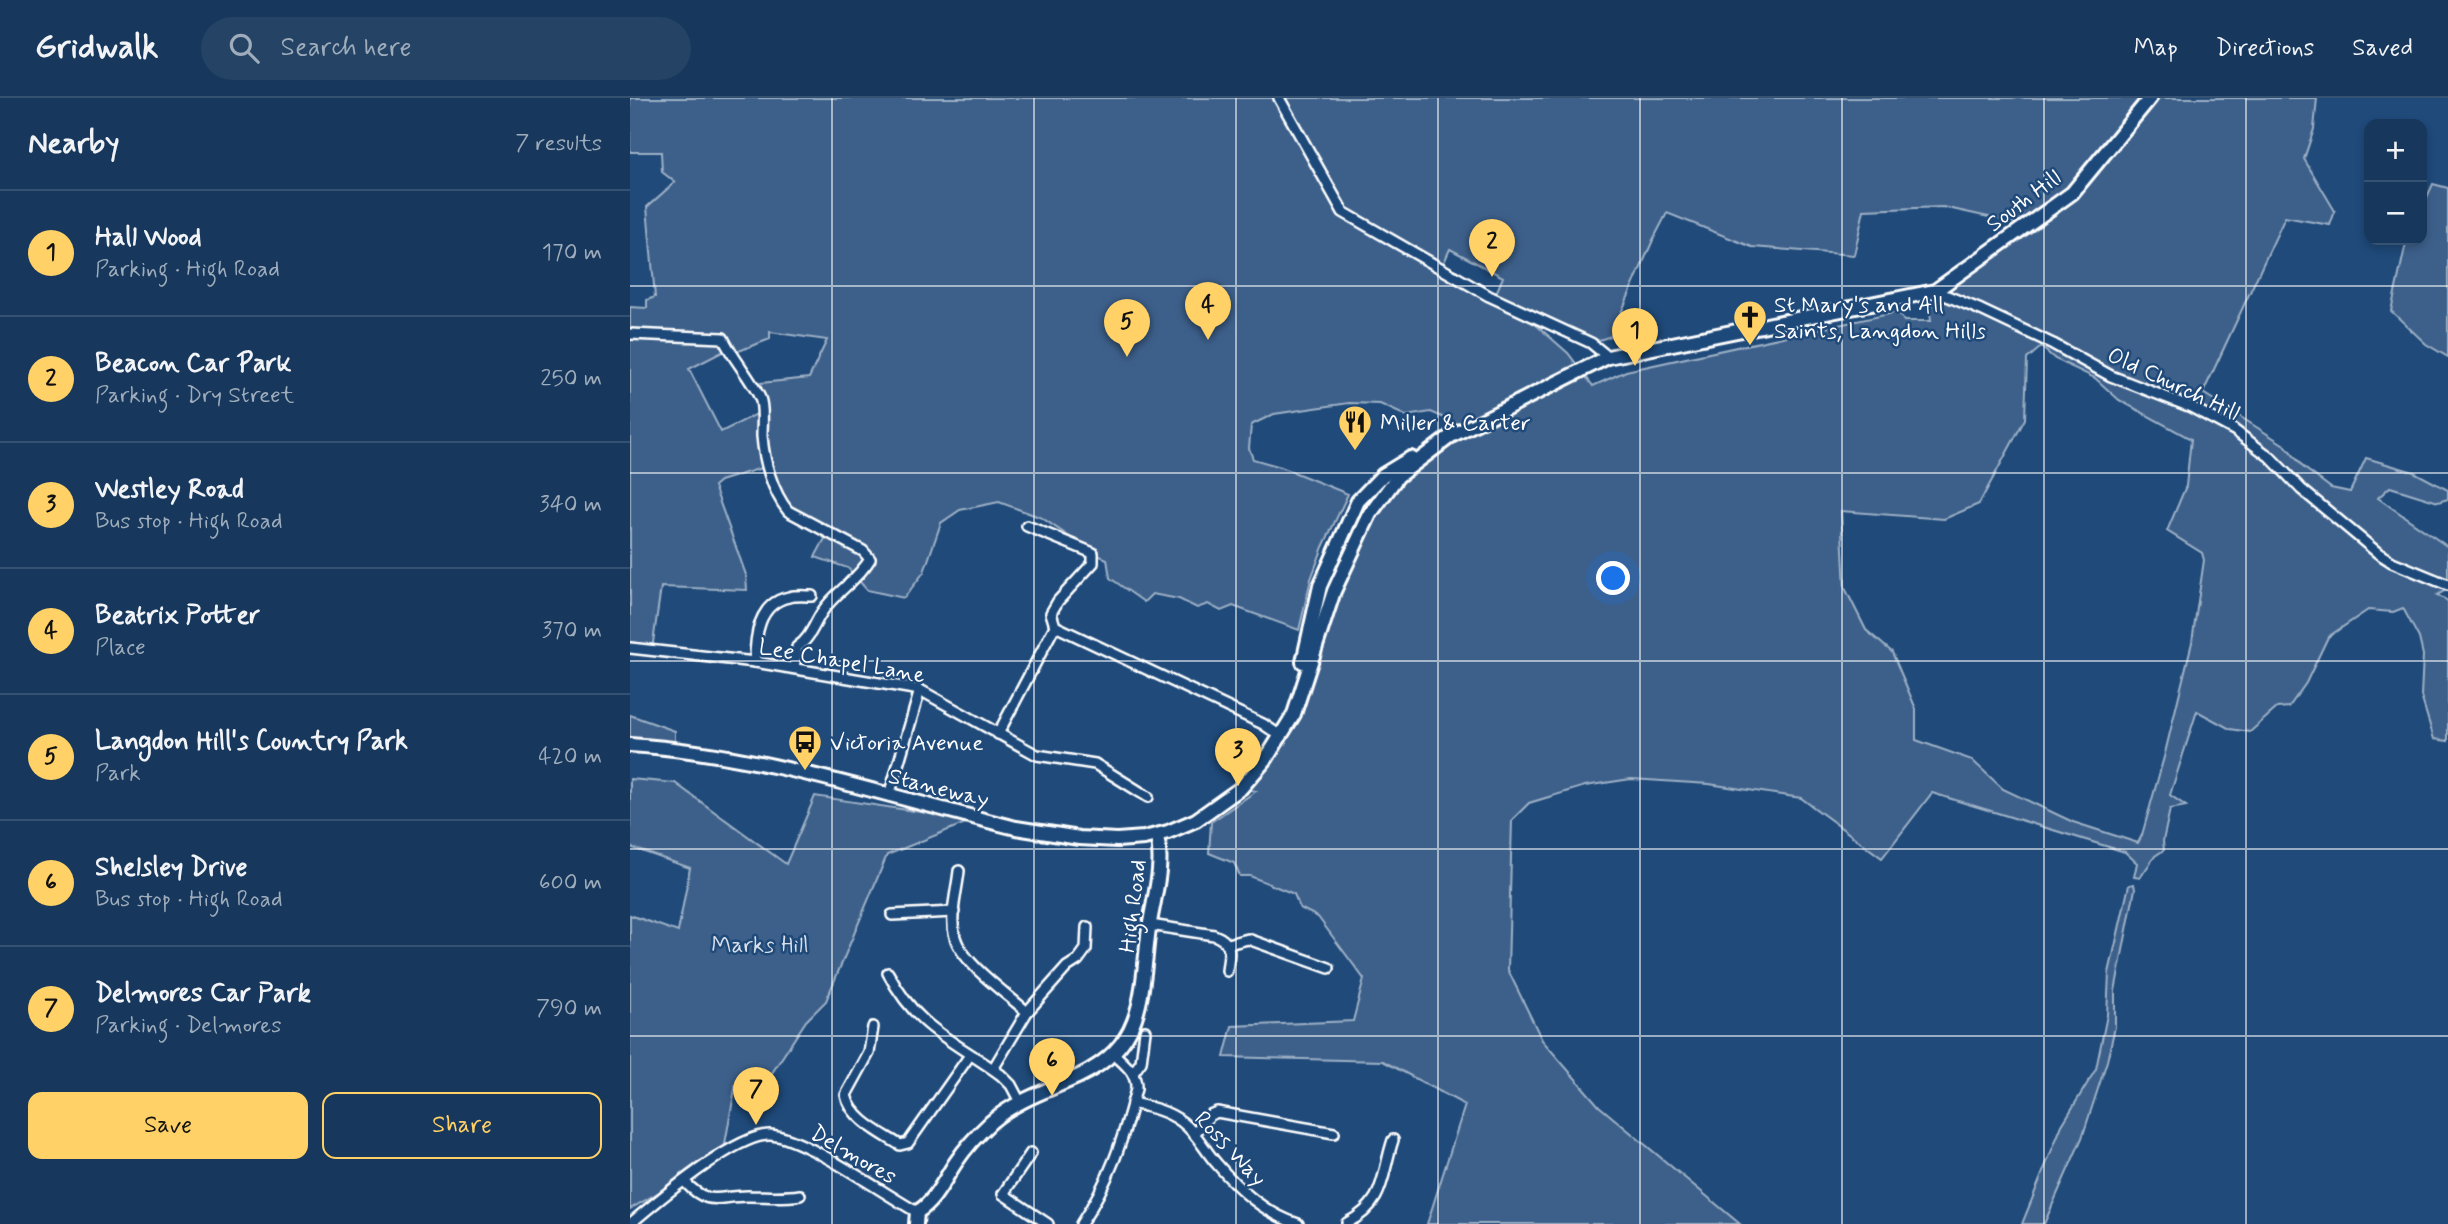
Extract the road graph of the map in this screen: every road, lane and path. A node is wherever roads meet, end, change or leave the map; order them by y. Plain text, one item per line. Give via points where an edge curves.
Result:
1 (1279, 98) edge
2 (2150, 98) edge
3 (1935, 290) junction
4 (630, 334) edge
5 (1608, 357) junction
6 (1027, 526) dead end
7 (2448, 585) edge
8 (812, 596) dead end
9 (1055, 626) junction
10 (630, 648) edge
11 (755, 662) junction
12 (794, 668) junction
13 (920, 690) junction
14 (998, 734) junction
15 (1282, 737) junction
16 (630, 745) edge
17 (889, 796) junction
18 (1148, 797) dead end
19 (1157, 836) junction
20 (959, 871) dead end
21 (954, 912) junction
22 (892, 915) dead end
23 (1150, 925) junction
24 (1087, 927) dead end
25 (1227, 944) junction
26 (1329, 968) dead end
27 (1227, 971) dead end
28 (888, 973) dead end
29 (1027, 1012) junction
30 (873, 1027) dead end
31 (1145, 1031) dead end
32 (1113, 1053) junction
33 (970, 1055) junction
34 (993, 1069) junction
35 (1133, 1073) junction
36 (1020, 1102) junction
37 (1132, 1103) junction
38 (1334, 1133) dead end
39 (1194, 1134) junction
40 (1393, 1140) dead end
41 (1031, 1153) dead end
42 (684, 1181) junction
43 (800, 1195) dead end
44 (917, 1218) edge
45 (630, 1224) edge
46 (1048, 1224) edge
47 (1081, 1224) edge
48 (1298, 1224) edge
49 (1346, 1224) edge

1 - 5 street via 1343,212 1489,296 1591,343
2 - 3 main road, South Hill via 2071,193
3 - 5 main road, High Road
3 - 7 street, Old Church Hill via 2111,376 2234,429 2378,553
4 - 12 street via 723,338 761,400 763,440 780,501 788,512 870,559 797,647
5 - 15 main road, High Road via 1451,436 1398,476 1363,527 1334,591 1294,714
6 - 9 street via 1093,554 1093,563 1051,613
8 - 11 street via 788,597 773,605 757,627
9 - 14 street
9 - 15 street
10 - 11 street, Lee Chapel Lane
11 - 12 street, Lee Chapel Lane
12 - 13 street, Lee Chapel Lane
13 - 14 street, Lee Chapel Lane
13 - 17 street
14 - 18 street, Lee Chapel Lane via 1037,755 1095,764
15 - 19 main road, High Road via 1241,788 1196,820
16 - 17 main road, Staneway via 730,757
17 - 19 main road, Staneway via 1063,837 1117,840
19 - 23 main road, High Road via 1160,866
20 - 21 street
21 - 22 street
21 - 29 street via 954,936 963,954
23 - 25 street via 1214,935
23 - 32 main road, High Road via 1141,1004 1128,1034
24 - 29 street via 1086,949 1078,961 1067,967
25 - 26 street via 1251,940
25 - 27 street
28 - 33 street via 925,1024
29 - 34 street
30 - 33 street via 866,1060 846,1095 848,1105 900,1145 908,1143
31 - 35 street via 1141,1062
32 - 35 street
32 - 36 main road, High Road via 1084,1074
33 - 34 street
34 - 36 street via 1007,1080
35 - 37 street
36 - 44 main road, High Road via 973,1140
37 - 39 street, Ross Way via 1170,1114
37 - 47 street via 1112,1171
38 - 39 street via 1217,1112
39 - 48 street, Ross Way via 1259,1206
40 - 49 street via 1378,1196
41 - 46 street via 1003,1194
42 - 43 street via 710,1200
42 - 44 street, Delmores via 743,1143 779,1136 811,1150
42 - 45 street, Delmores

